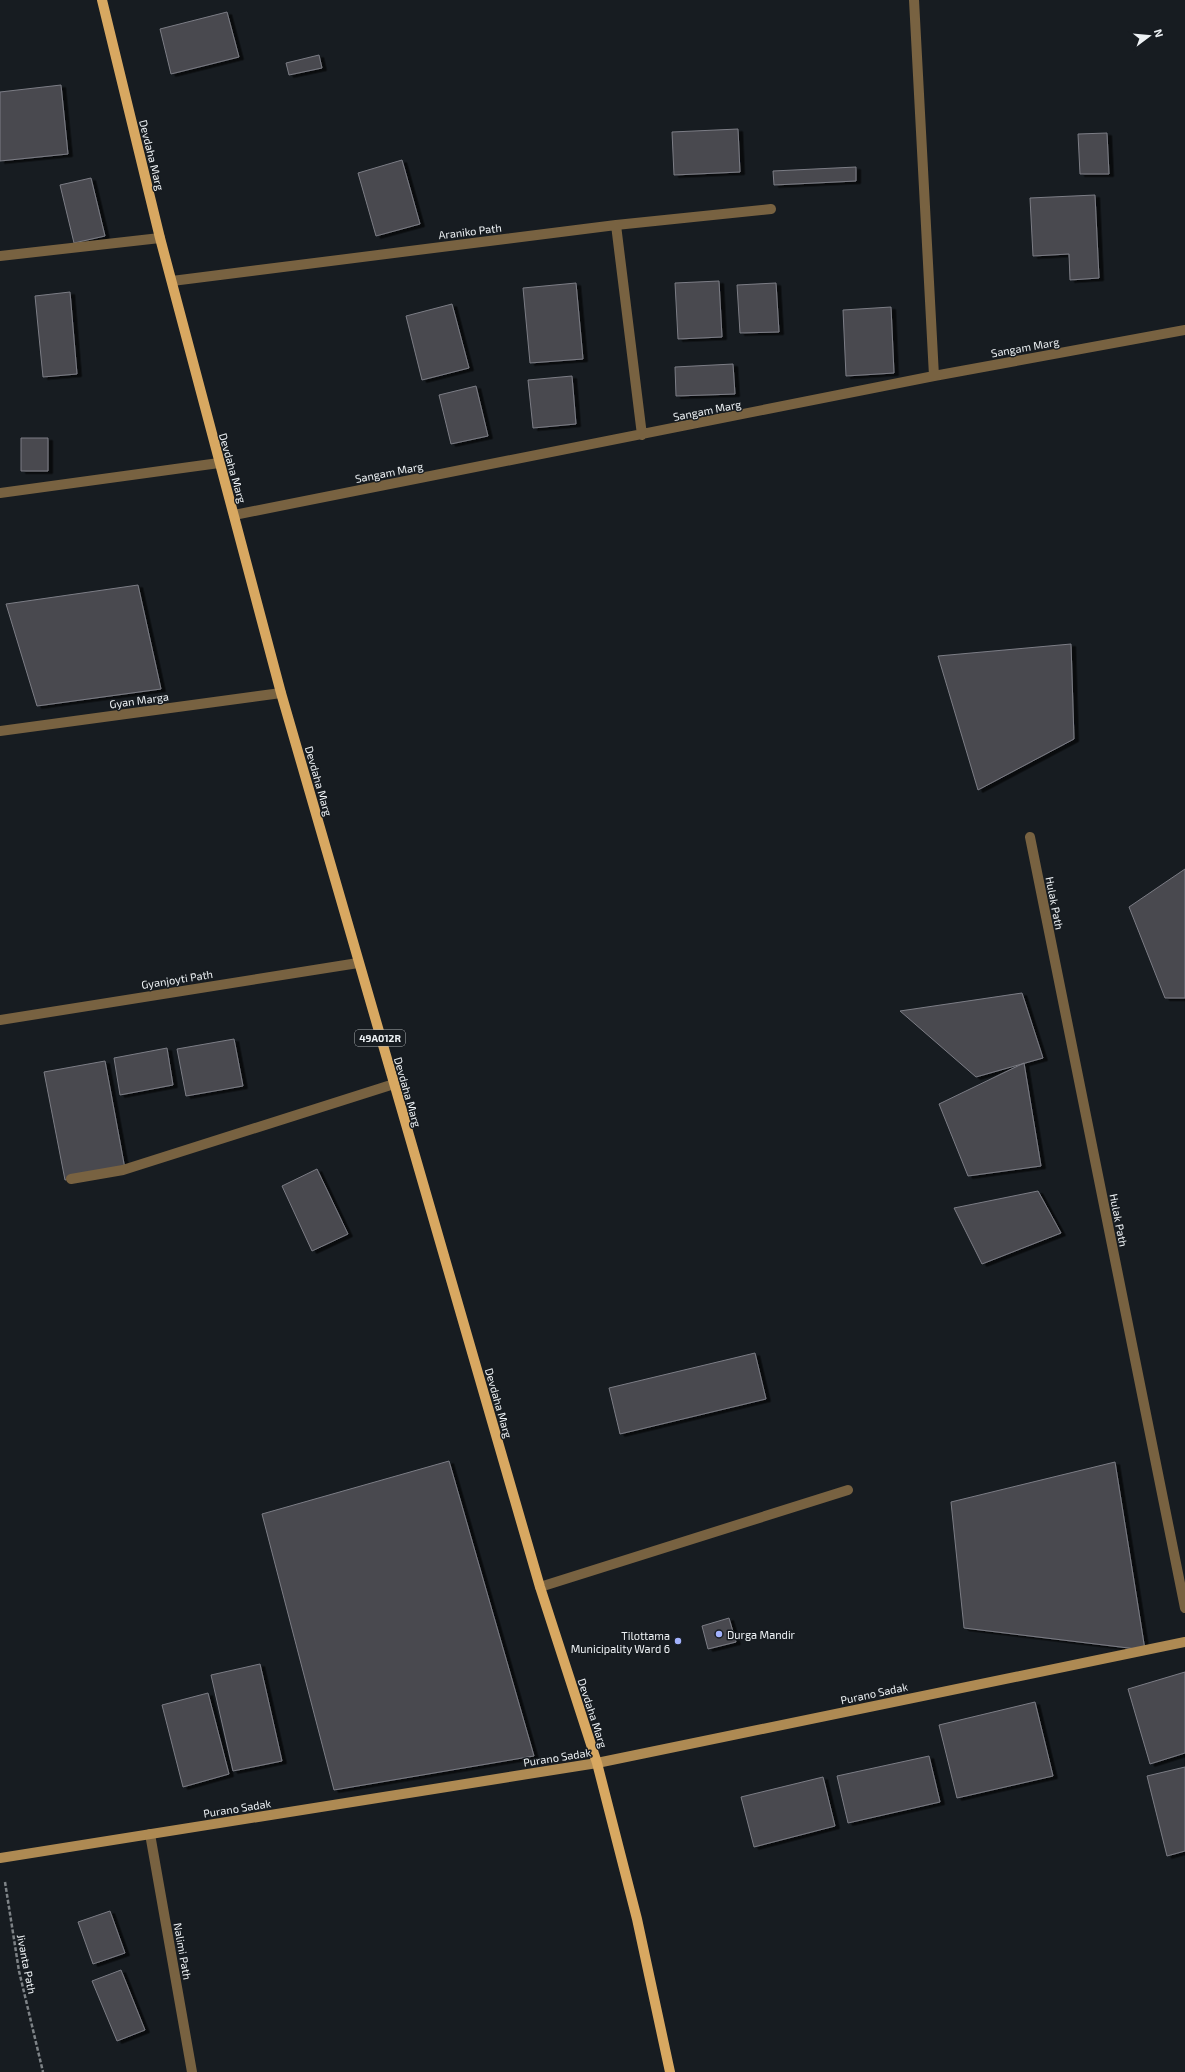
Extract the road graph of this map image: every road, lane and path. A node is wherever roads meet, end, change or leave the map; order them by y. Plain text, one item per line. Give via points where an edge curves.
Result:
1 (102, 0) edge
2 (914, 0) edge
3 (771, 209) dead end
4 (616, 225) junction
5 (160, 238) junction
6 (0, 256) edge
7 (172, 281) junction
8 (1185, 330) edge
9 (934, 376) junction
10 (642, 435) junction
11 (219, 464) junction
12 (0, 493) edge
13 (234, 515) junction
14 (282, 693) junction
15 (0, 731) edge
16 (1030, 837) dead end
17 (358, 963) junction
18 (0, 1020) edge
19 (394, 1084) junction
20 (71, 1179) dead end
21 (848, 1490) dead end
22 (540, 1587) junction
23 (1185, 1608) edge
24 (1185, 1642) edge
25 (597, 1763) junction
26 (150, 1834) junction
27 (0, 1858) edge
28 (43, 2072) edge
29 (192, 2072) edge
30 (670, 2072) edge

1 - 5 main road, Devdaha Marg / 49A012R
2 - 9 street
3 - 4 street, Araniko Path
4 - 7 street, Araniko Path
4 - 10 street
5 - 6 street
5 - 7 main road, Devdaha Marg / 49A012R
7 - 11 main road, Devdaha Marg / 49A012R
8 - 9 street, Sangam Marg
9 - 10 street, Sangam Marg
10 - 13 street, Sangam Marg
11 - 12 street
11 - 13 main road, Devdaha Marg / 49A012R
13 - 14 main road, Devdaha Marg / 49A012R
14 - 15 street, Gyan Marga
14 - 17 main road, Devdaha Marg / 49A012R
16 - 23 street, Hulak Path
17 - 18 street, Gyanjoyti Path
17 - 19 main road, Devdaha Marg / 49A012R
19 - 20 street via 123,1170
19 - 22 main road, Devdaha Marg / 49A012R
21 - 22 street
22 - 25 main road, Devdaha Marg / 49A012R
24 - 25 main road, Purano Sadak
25 - 26 main road, Purano Sadak
25 - 30 main road, Devdaha Marg / 49A012R via 637,1919
26 - 27 main road, Purano Sadak
26 - 29 street, Nalimi Path
27 - 28 path, Jivanta Path via 19,1971

